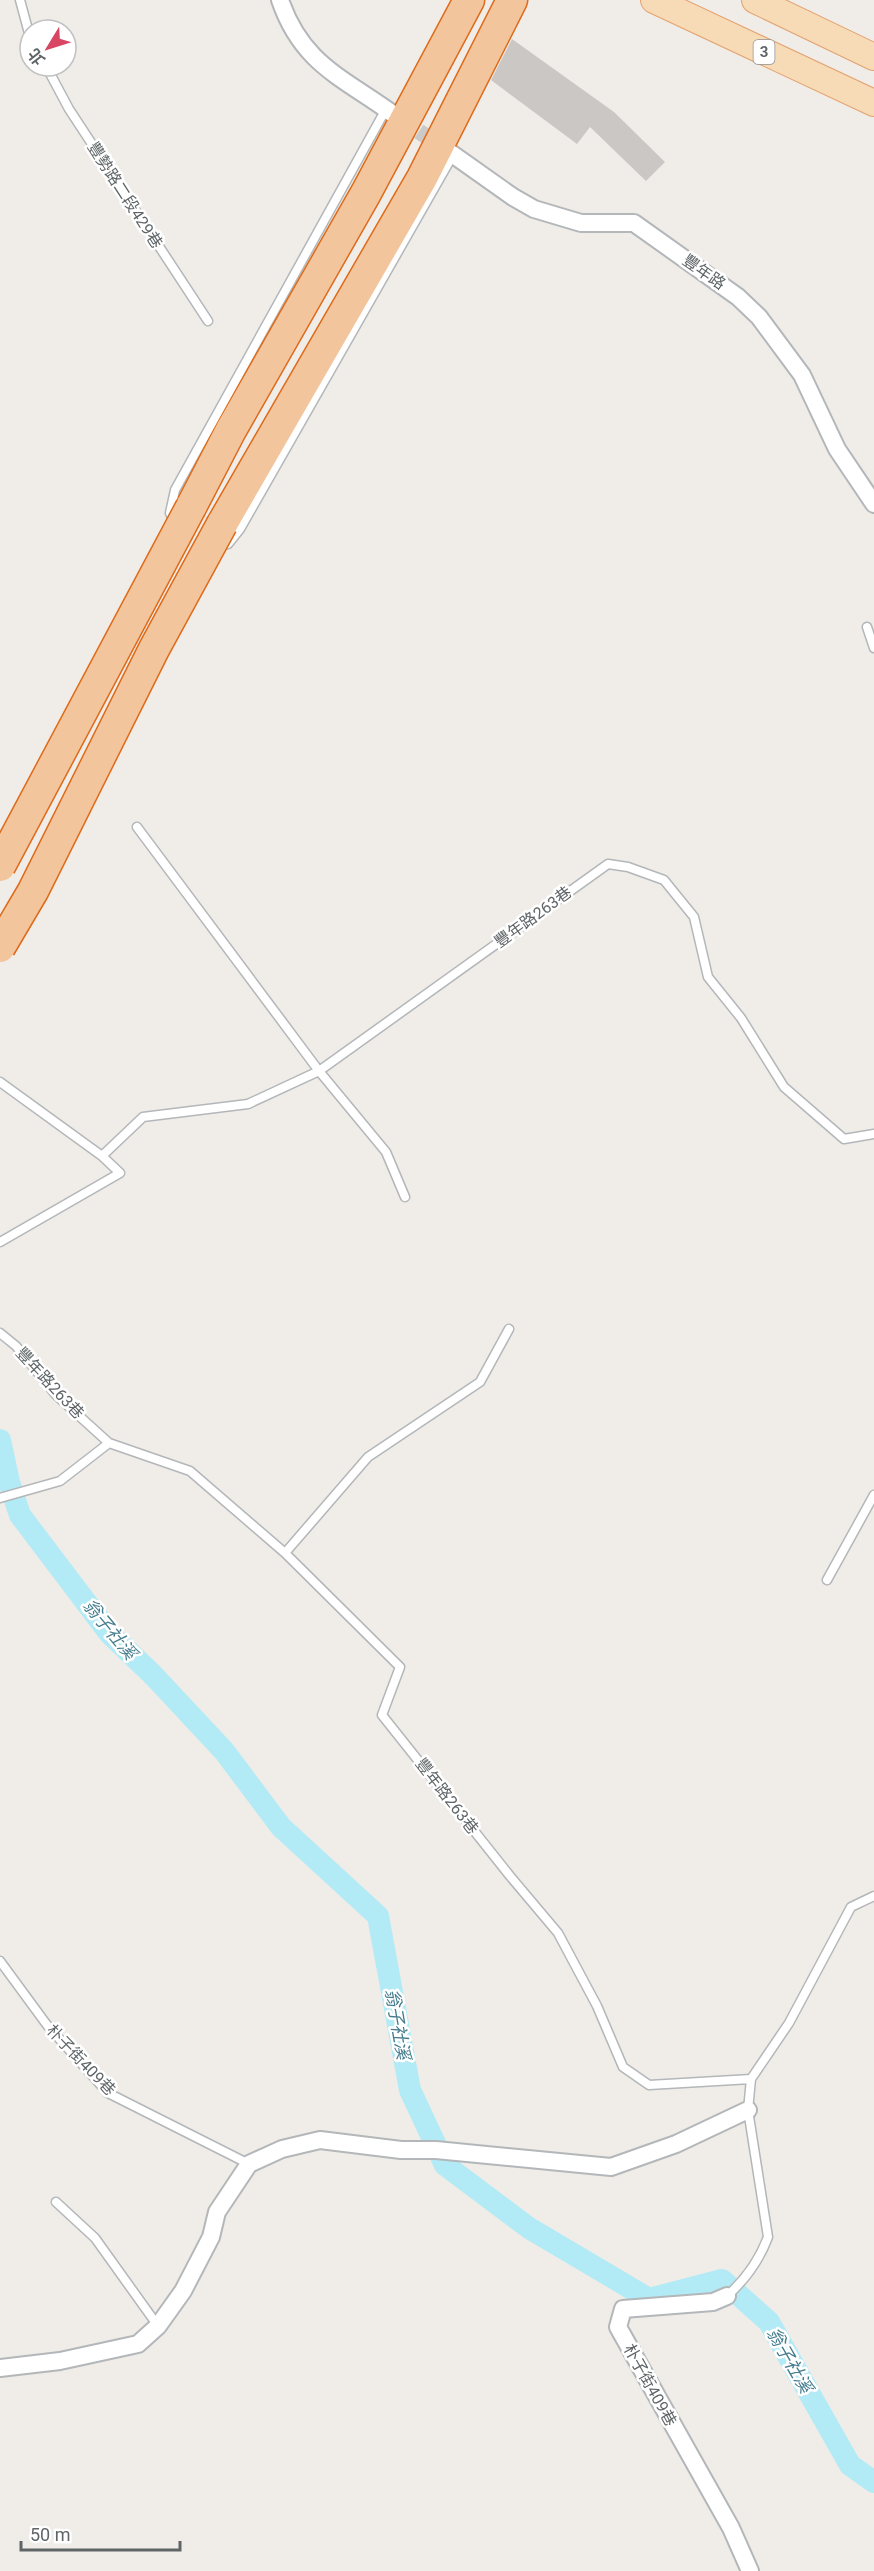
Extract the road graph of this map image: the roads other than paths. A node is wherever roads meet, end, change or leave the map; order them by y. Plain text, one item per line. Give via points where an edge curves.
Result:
1 (20, 0) edge
2 (280, 0) edge
3 (469, 0) edge
4 (512, 0) edge
5 (654, 0) edge
6 (755, 0) edge
7 (25, 18) edge
8 (874, 57) edge
9 (52, 78) edge
10 (874, 103) edge
11 (389, 112) joint
12 (450, 153) joint
13 (208, 321) dead end
14 (874, 504) edge
15 (187, 520) junction
16 (198, 544) dead end
17 (867, 627) dead end
18 (874, 648) edge
19 (137, 827) dead end
20 (0, 866) edge
21 (0, 947) edge
22 (319, 1071) junction
23 (0, 1082) edge
24 (874, 1134) edge
25 (102, 1156) junction
26 (405, 1197) dead end
27 (0, 1242) edge
28 (509, 1329) dead end
29 (0, 1333) edge
30 (109, 1443) junction
31 (874, 1495) edge
32 (0, 1498) edge
33 (285, 1553) junction
34 (827, 1580) dead end
35 (874, 1896) edge
36 (0, 1961) edge
37 (751, 2079) junction
38 (748, 2110) junction
39 (249, 2164) junction
40 (56, 2202) dead end
41 (727, 2296) joint
42 (158, 2326) junction
43 (0, 2368) edge
44 (750, 2571) edge

1 - 7 lane
2 - 11 street via 293,32 310,54
3 - 15 highway via 366,193 231,430
4 - 21 highway, bridge via 422,178 154,649 33,891
5 - 10 main road, 3
6 - 8 main road
9 - 13 lane, 豐勢路二段429巷
11 - 15 lane via 175,490 170,513 176,527
12 - 14 street, 豐年路 via 534,209 581,223 634,223 738,297 759,317 802,375 837,449
12 - 16 lane via 240,530 228,544 214,548
15 - 20 highway, bridge
17 - 18 lane
19 - 22 lane
22 - 24 lane, 豐年路263巷 via 608,864 664,880 694,917 708,977 741,1017 784,1087 844,1139
22 - 25 lane, 豐年路263巷 via 248,1104 143,1116
22 - 26 lane via 386,1152
23 - 25 lane
25 - 27 lane via 120,1173
28 - 33 lane via 480,1383 368,1457
29 - 30 lane, 豐年路263巷 via 16,1346 56,1395
30 - 32 lane via 60,1481
30 - 33 lane, 豐年路263巷 via 190,1471
31 - 34 lane
33 - 37 lane, 豐年路263巷 via 400,1667 382,1715 558,1933 597,2006 623,2067 649,2085
35 - 37 lane via 851,1907 789,2023
36 - 39 lane, 朴子街409巷 via 47,2025 108,2093
37 - 38 lane, 朴子街409巷
38 - 39 street via 676,2144 611,2167 320,2140 282,2148
38 - 41 lane, 朴子街409巷 via 768,2237 742,2283
39 - 42 street via 217,2212 211,2237 183,2291
40 - 42 lane via 95,2238
41 - 44 street, 朴子街409巷 via 713,2302 623,2309 618,2327 732,2528
42 - 43 street via 138,2344 60,2361

